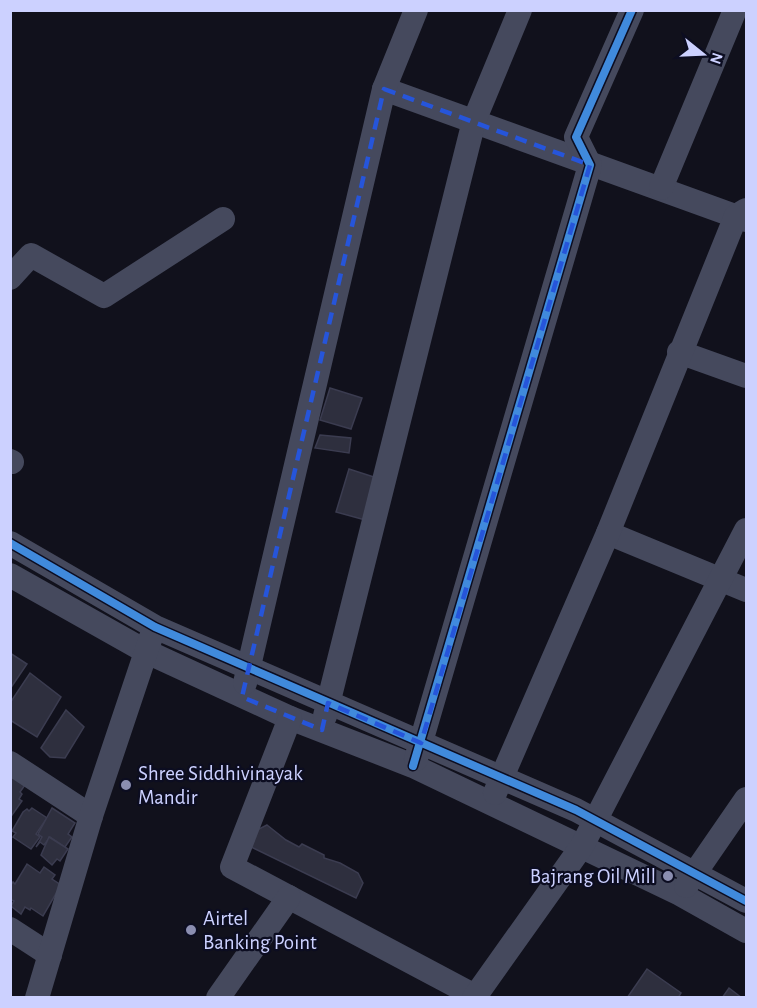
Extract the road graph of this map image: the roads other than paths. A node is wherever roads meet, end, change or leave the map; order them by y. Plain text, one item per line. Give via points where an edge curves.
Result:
1 (416, 10) edge
2 (519, 10) edge
3 (632, 10) edge
4 (735, 10) edge
5 (384, 89) junction
6 (474, 121) junction
7 (590, 165) junction
8 (661, 188) junction
9 (743, 215) edge
10 (223, 219) dead end
11 (10, 278) edge
12 (680, 352) junction
13 (747, 376) edge
14 (747, 530) edge
15 (608, 533) junction
16 (10, 543) edge
17 (10, 575) edge
18 (721, 579) junction
19 (747, 590) edge
20 (155, 627) junction
21 (145, 651) junction
22 (248, 668) junction
23 (242, 697) junction
24 (328, 702) junction
25 (291, 718) junction
26 (321, 730) junction
27 (421, 743) junction
28 (10, 763) edge
29 (413, 766) junction
30 (501, 778) junction
31 (747, 800) edge
32 (490, 803) junction
33 (91, 816) junction
34 (596, 821) junction
35 (582, 846) junction
36 (696, 873) junction
37 (680, 894) junction
38 (289, 897) junction
39 (747, 901) edge
40 (10, 928) edge
41 (747, 931) edge
42 (50, 955) junction
43 (474, 997) edge
44 (37, 998) edge
45 (218, 998) edge

1 - 5 street
2 - 6 street
3 - 7 street via 576,137
4 - 8 street
5 - 6 street
5 - 22 street
6 - 7 street
6 - 24 street
7 - 8 street
7 - 27 street
8 - 9 street
9 - 12 street
10 - 11 street via 104,296 31,255
12 - 13 street
12 - 15 street
14 - 18 street
15 - 18 street
15 - 30 street
16 - 20 street
17 - 21 street
18 - 19 street
18 - 34 street
20 - 21 street
20 - 22 street
21 - 23 street
21 - 33 street
22 - 23 street
22 - 24 street
23 - 25 street
24 - 26 street
24 - 27 street
25 - 26 street
25 - 38 street via 232,867
26 - 29 street
27 - 29 street
27 - 30 street
28 - 33 street
29 - 32 street
30 - 32 street
30 - 34 street
31 - 36 street
32 - 35 street
33 - 42 street
34 - 35 street
34 - 36 street
35 - 37 street
35 - 43 street
36 - 37 street
36 - 39 street
37 - 41 street
38 - 43 street
38 - 45 street
40 - 42 street
42 - 44 street

